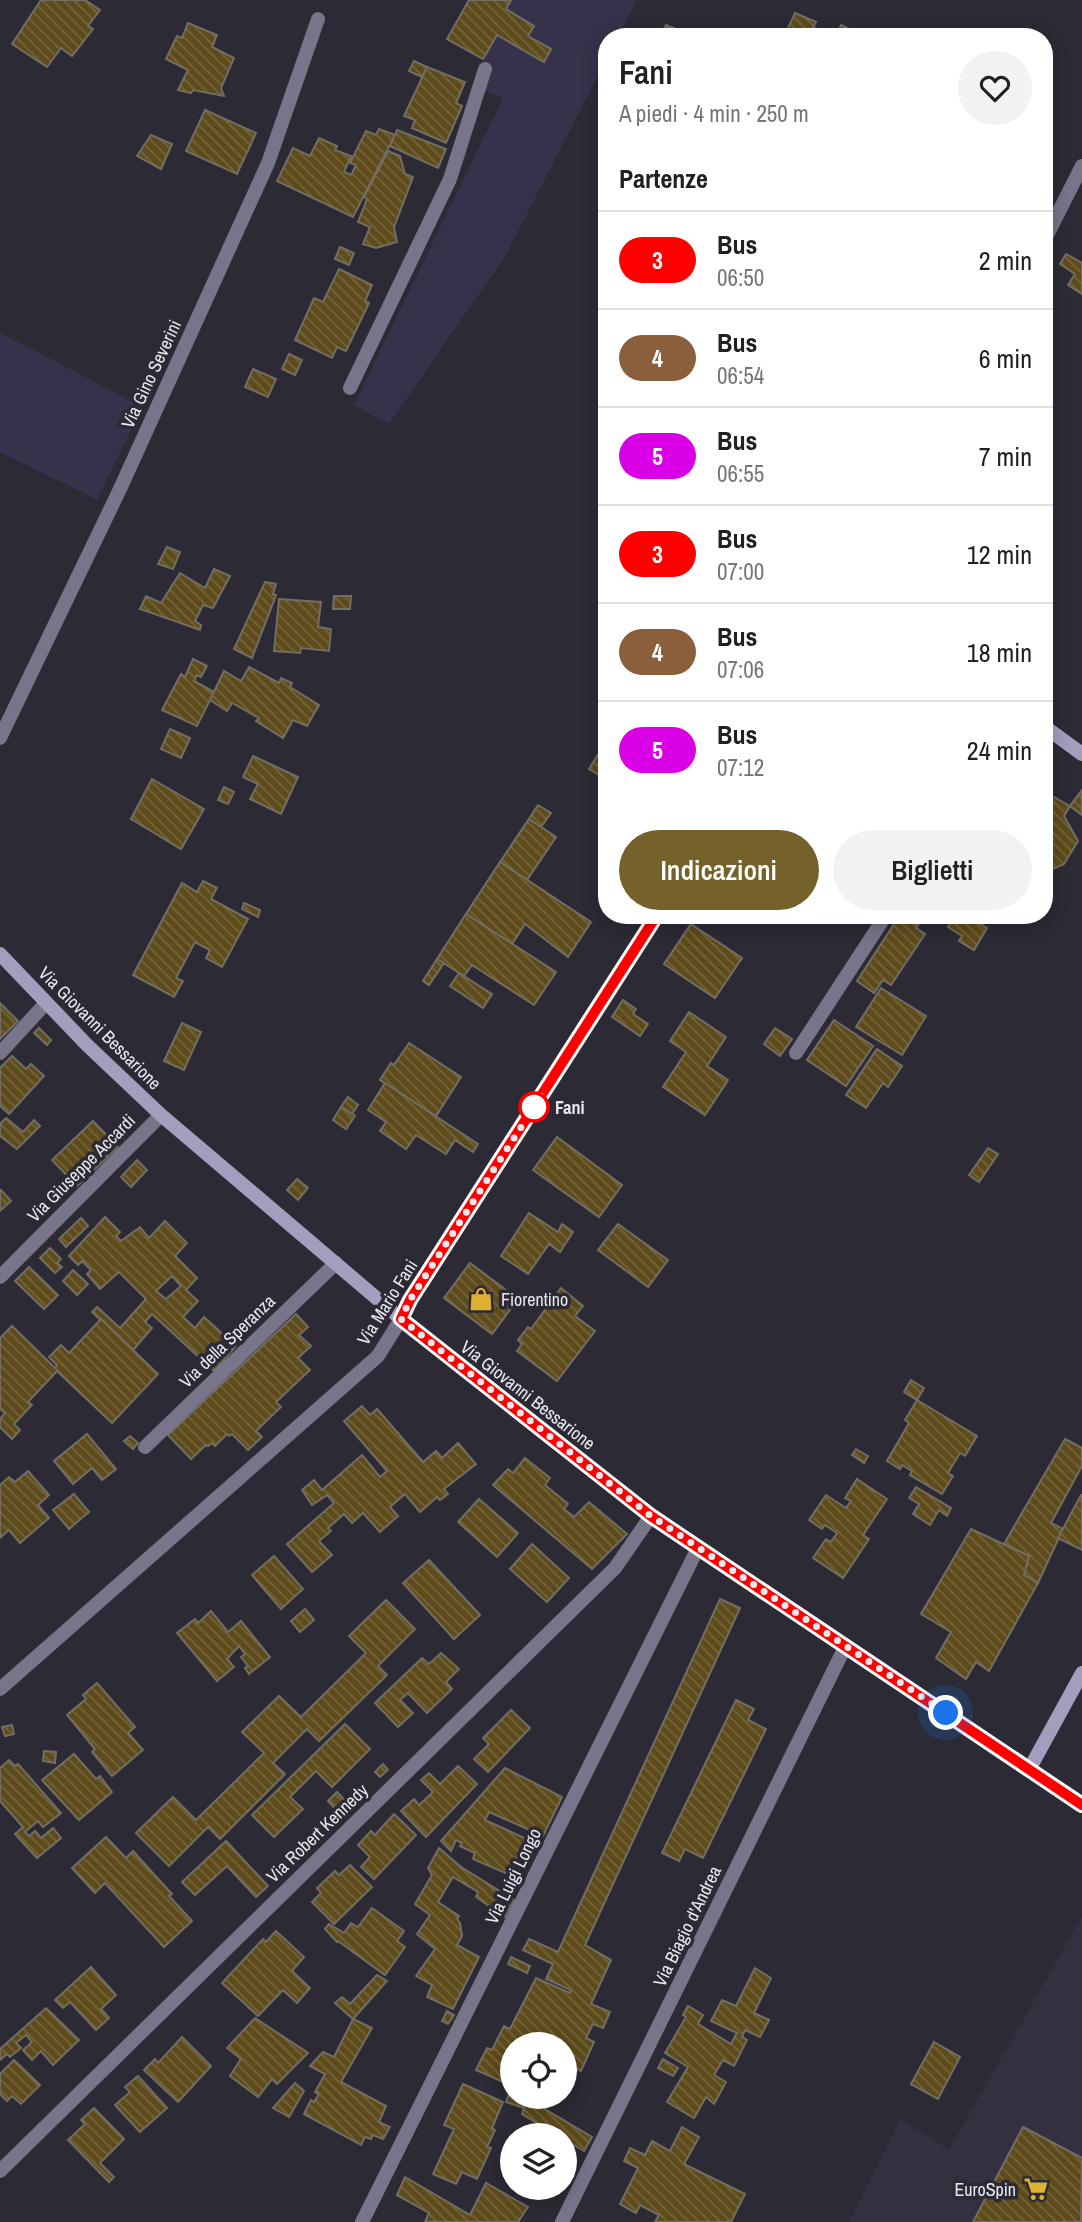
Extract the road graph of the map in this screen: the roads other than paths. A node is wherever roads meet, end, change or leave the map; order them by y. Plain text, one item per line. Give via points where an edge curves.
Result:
1 (318, 19) dead end
2 (485, 69) dead end
3 (1082, 166) edge
4 (1053, 223) edge
5 (350, 388) dead end
6 (1053, 733) edge
7 (0, 738) edge
8 (1082, 754) edge
9 (650, 924) edge
10 (881, 924) edge
11 (0, 954) edge
12 (46, 1003) junction
13 (0, 1053) edge
14 (796, 1054) dead end
15 (161, 1115) junction
16 (336, 1263) junction
17 (0, 1277) edge
18 (401, 1319) junction
19 (145, 1447) dead end
20 (651, 1516) junction
21 (698, 1548) junction
22 (845, 1647) junction
23 (1082, 1673) edge
24 (0, 1689) edge
25 (1030, 1768) junction
26 (1082, 1804) edge
27 (0, 2171) edge
28 (362, 2222) edge
29 (562, 2222) edge

1 - 7 street, Via Gino Severini via 268,163 120,489
2 - 5 street via 450,179
3 - 4 street
6 - 8 street
9 - 18 street, Via Mario Fani
10 - 14 street
11 - 12 street, Via Giovanni Bessarione
12 - 13 street
12 - 15 street, Via Giovanni Bessarione
15 - 16 street, Via Giovanni Bessarione
15 - 17 street, Via Giuseppe Accardi
16 - 18 street, Via Giovanni Bessarione
16 - 19 street, Via della Speranza
18 - 20 street, Via Giovanni Bessarione
18 - 24 street, Via Mario Fani via 378,1356
20 - 21 street, Via Giovanni Bessarione
20 - 27 street, Via Robert Kennedy via 615,1568
21 - 22 street, Via Giovanni Bessarione
21 - 28 street, Via Luigi Longo
22 - 25 street, Via Giovanni Bessarione
22 - 29 street, Via Biagio d'Andrea
23 - 25 street
25 - 26 street, Via Giovanni Bessarione

